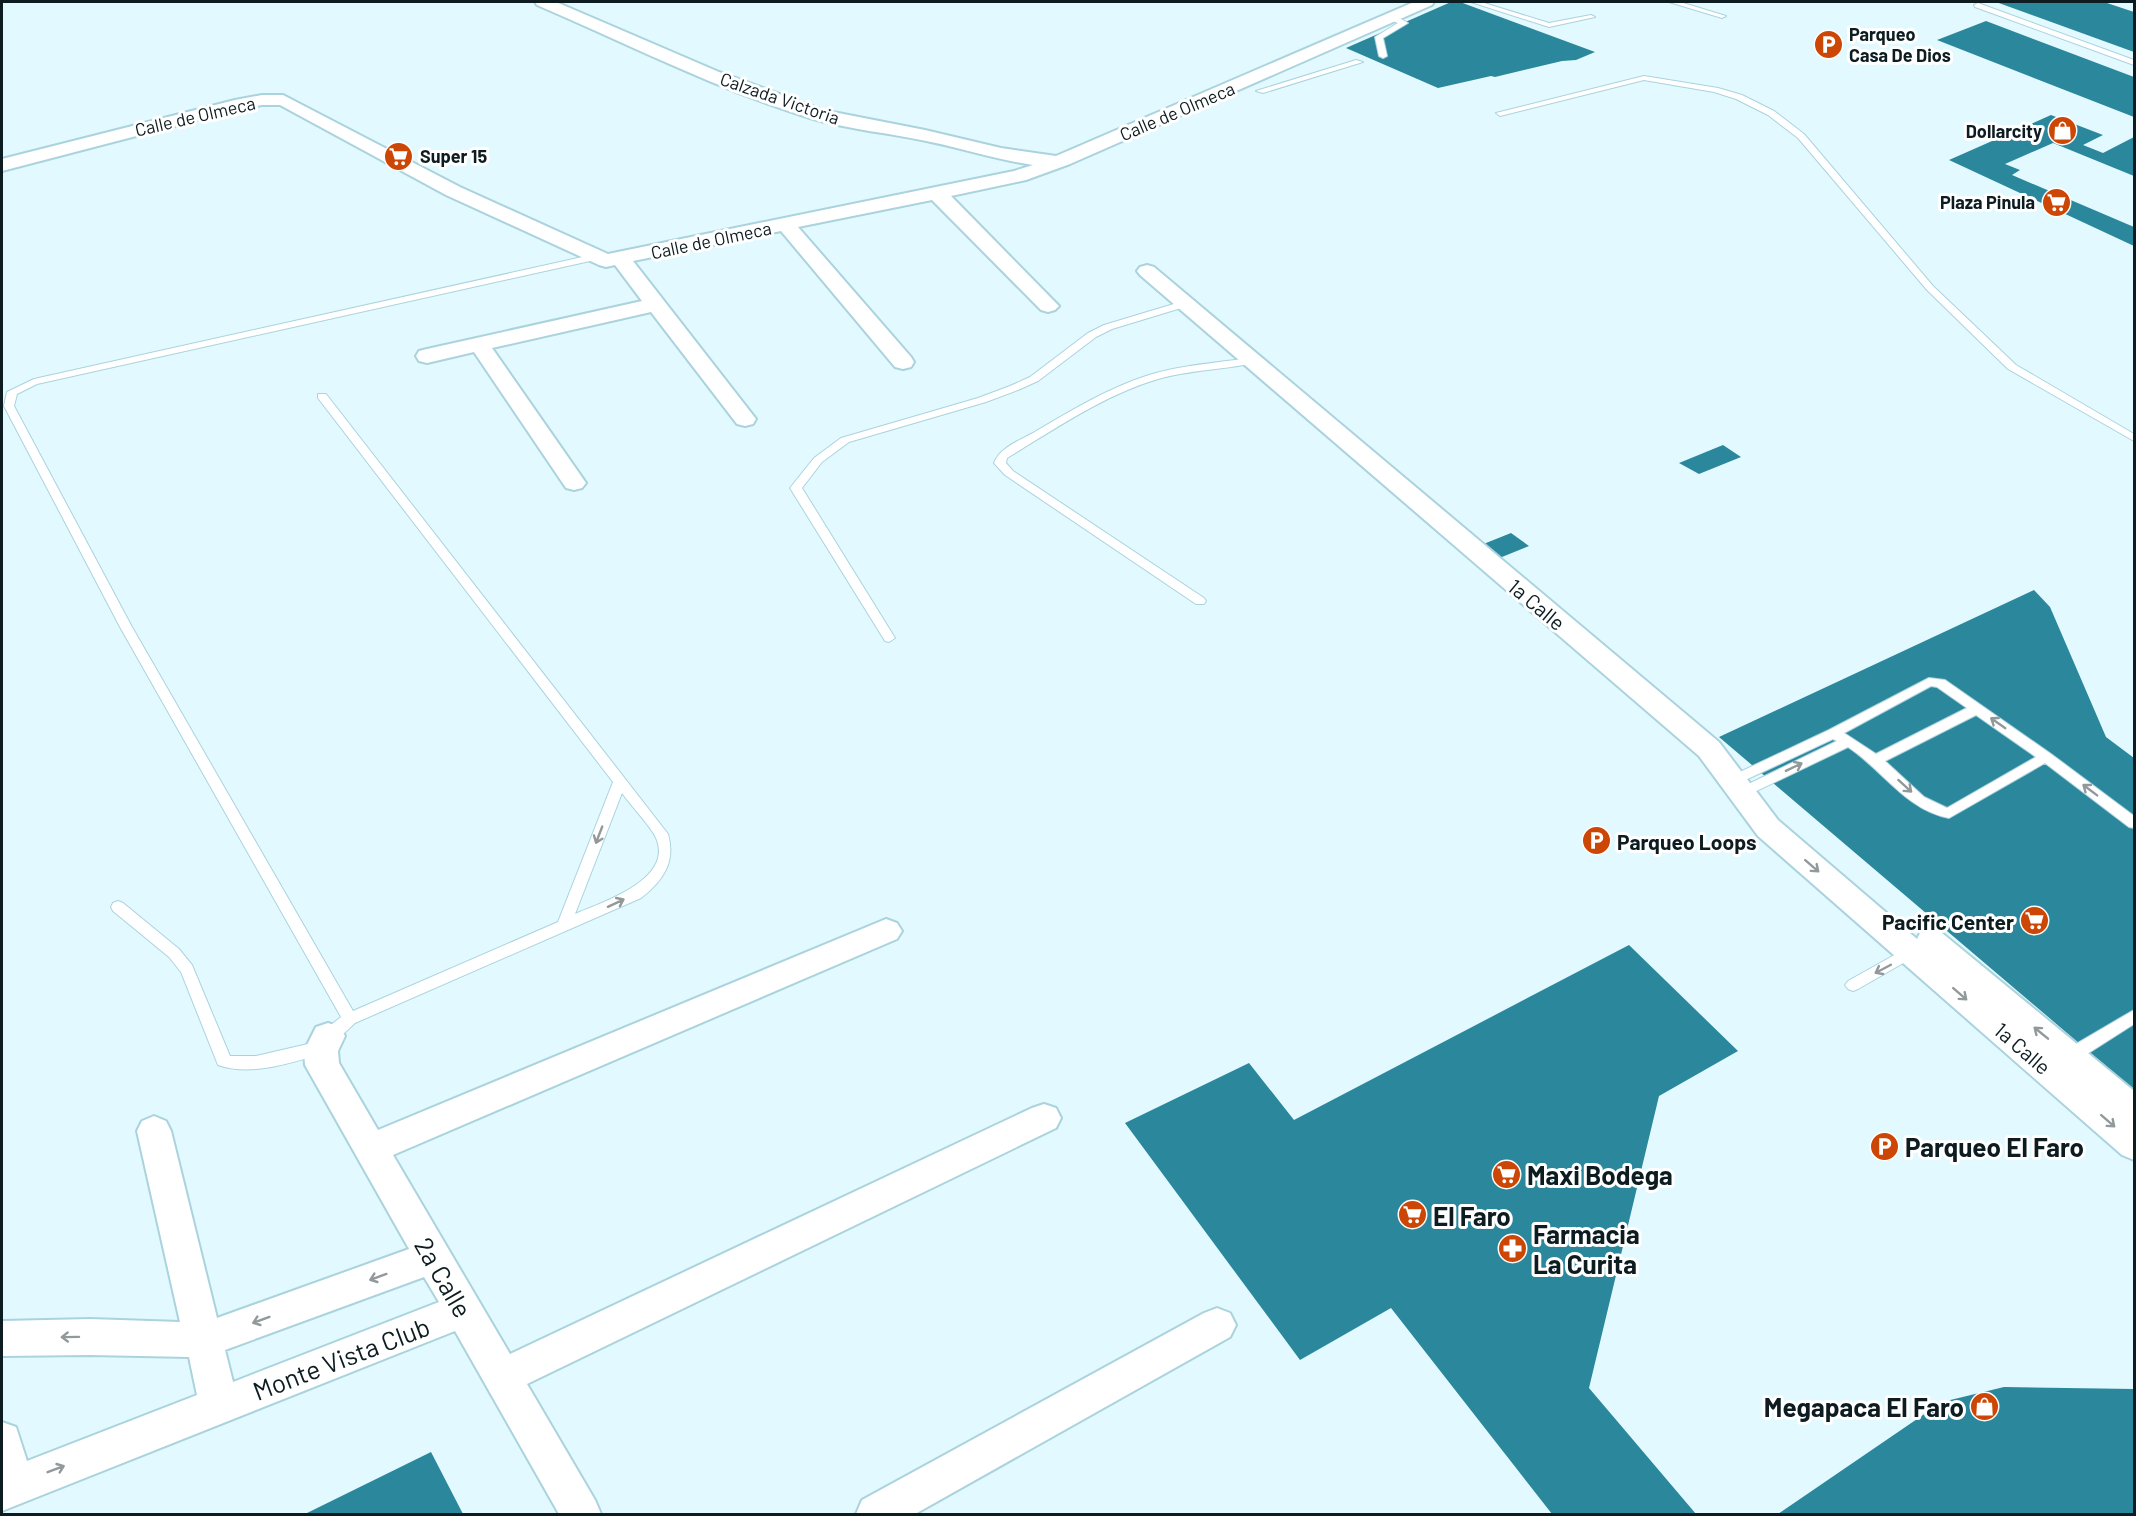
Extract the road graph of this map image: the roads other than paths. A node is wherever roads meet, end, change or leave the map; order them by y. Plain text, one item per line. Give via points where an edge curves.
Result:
1 (543, 2) edge
2 (1475, 2) edge
3 (1673, 2) edge
4 (1415, 3) edge
5 (1978, 5) dead end
6 (1722, 16) dead end
7 (1391, 17) junction
8 (1591, 17) dead end
9 (1383, 56) dead end
10 (1359, 62) dead end
11 (2134, 63) edge
12 (1271, 71) junction
13 (1293, 81) junction
14 (1260, 91) dead end
15 (1500, 112) dead end
16 (1063, 160) junction
17 (2, 165) edge
18 (943, 199) junction
19 (790, 229) junction
20 (596, 257) junction
21 (627, 265) junction
22 (1147, 271) dead end
23 (1187, 303) junction
24 (656, 304) junction
25 (1048, 306) dead end
26 (479, 344) junction
27 (427, 356) dead end
28 (1250, 361) junction
29 (903, 362) dead end
30 (322, 396) dead end
31 (745, 419) dead end
32 (2134, 438) edge
33 (574, 483) dead end
34 (1200, 601) dead end
35 (889, 638) dead end
36 (1978, 708) junction
37 (1834, 733) junction
38 (1848, 741) junction
39 (2046, 757) junction
40 (1876, 760) junction
41 (620, 781) junction
42 (1737, 787) junction
43 (2134, 823) edge
44 (118, 907) dead end
45 (563, 927) junction
46 (886, 931) dead end
47 (1921, 947) junction
48 (1853, 985) dead end
49 (2134, 1016) edge
50 (334, 1034) junction
51 (2070, 1056) junction
52 (2134, 1111) edge
53 (1044, 1118) dead end
54 (154, 1131) dead end
55 (2134, 1144) edge
56 (371, 1149) junction
57 (433, 1257) junction
58 (463, 1310) junction
59 (1217, 1325) dead end
60 (2, 1339) edge
61 (204, 1340) junction
62 (502, 1377) junction
63 (219, 1406) junction
64 (2, 1441) edge
65 (7, 1489) edge
66 (581, 1515) edge
67 (876, 1515) edge

1 - 16 street, Calzada Victoria via 820,115 927,135 1021,159
2 - 8 lane via 1549,25
3 - 6 lane
4 - 7 street, Calle de Olmeca
5 - 11 lane
7 - 9 lane via 1404,23 1379,37
7 - 12 street, Calle de Olmeca
10 - 13 lane
12 - 13 lane
12 - 16 street, Calle de Olmeca
13 - 14 lane
15 - 32 lane via 1644,78 1715,90 1771,113 1801,136 1930,288 2012,367
16 - 18 street, Calle de Olmeca
17 - 20 street, Calle de Olmeca via 235,105 283,100 453,191
18 - 19 street, Calle de Olmeca
18 - 25 street
19 - 21 street, Calle de Olmeca
19 - 29 street
20 - 21 street, Calle de Olmeca
20 - 50 lane via 45,380 12,392 9,406
21 - 24 street
22 - 23 street, 1a Calle
23 - 28 street, 1a Calle
23 - 35 lane via 1108,327 1034,379 1014,388 845,440 818,460 796,488
24 - 26 street
24 - 31 street
26 - 27 street
26 - 33 street
28 - 34 lane via 1154,377 1052,426 1002,456 1000,463 1009,473
28 - 42 street, 1a Calle via 1709,749
30 - 41 lane
36 - 37 lane via 1940,683 1929,682
39 -> 36 lane
36 - 40 lane
37 - 38 lane
37 - 42 lane
38 - 40 lane
42 -> 38 lane
40 -> 39 lane via 1926,805 1949,813
43 -> 39 lane
41 -> 45 lane
45 -> 41 lane via 636,894 662,865 665,844 661,834
42 -> 47 street, 1a Calle via 1768,828
44 - 50 lane via 174,953 187,969 227,1063 250,1063
45 - 50 lane
46 - 56 street
47 -> 48 lane
51 -> 47 street, 1a Calle
47 -> 55 street, 1a Calle
49 - 51 lane
50 - 56 street, 2a Calle via 321,1058 322,1065
51 - 52 street, 1a Calle
53 - 62 street
54 - 61 street
56 - 57 street, 2a Calle
57 - 58 street, 2a Calle
57 -> 61 street
58 - 62 street, 2a Calle
58 - 63 street, Monte Vista Club
59 - 67 street
61 -> 60 street
61 - 63 street
62 - 66 street, 2a Calle
65 -> 63 street, Monte Vista Club
64 - 65 street, Monte Vista Club

